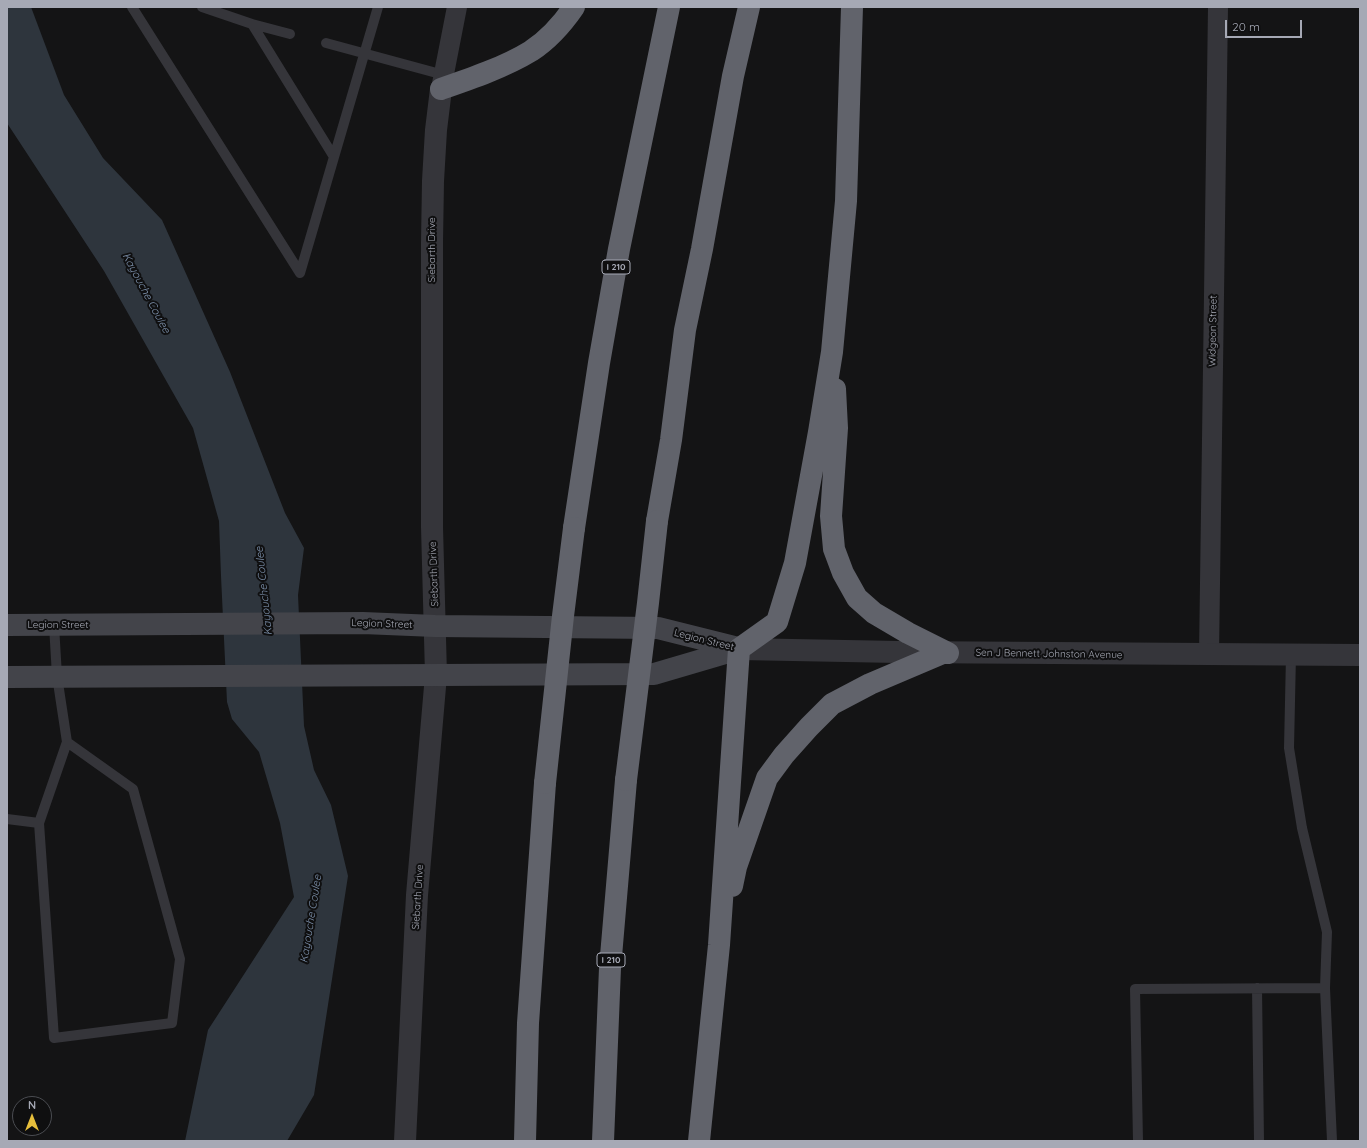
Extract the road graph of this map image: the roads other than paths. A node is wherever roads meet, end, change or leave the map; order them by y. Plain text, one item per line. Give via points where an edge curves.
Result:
1 (132, 7) edge
2 (202, 7) edge
3 (378, 7) edge
4 (458, 7) edge
5 (574, 7) edge
6 (669, 7) edge
7 (749, 7) edge
8 (852, 7) edge
9 (1218, 7) edge
10 (252, 24) junction
11 (290, 34) dead end
12 (326, 43) dead end
13 (364, 54) junction
14 (442, 82) junction
15 (334, 157) junction
16 (832, 352) junction
17 (7, 625) edge
18 (54, 625) junction
19 (435, 626) junction
20 (739, 649) junction
21 (945, 652) junction
22 (1209, 655) junction
23 (1291, 655) junction
24 (1360, 655) edge
25 (436, 675) junction
26 (57, 676) junction
27 (7, 677) edge
28 (67, 742) junction
29 (7, 819) edge
30 (39, 823) junction
31 (719, 946) junction
32 (1257, 988) junction
33 (1324, 988) junction
34 (405, 1141) edge
35 (525, 1141) edge
36 (603, 1141) edge
37 (699, 1141) edge
38 (1138, 1141) edge
39 (1259, 1141) edge
40 (1332, 1141) edge

1 - 15 lane via 300,273
2 - 10 lane
3 - 13 lane
4 - 14 street, Siebarth Drive
5 - 14 highway via 549,36 531,50 481,75
6 - 35 highway, I 210, bridge via 619,249 574,528 545,783 528,1023
7 - 36 highway, I 210, bridge via 733,76 685,330 671,440 657,521 626,780 610,968
8 - 16 highway via 846,202
9 - 22 street, Widgeon Street
10 - 11 lane
10 - 15 lane
12 - 13 lane
13 - 14 lane
13 - 15 lane
14 - 19 street, Siebarth Drive via 434,152 432,242 432,527
16 - 20 highway via 795,563 777,622
16 - 21 highway via 837,428 831,516 834,549 843,574 858,598 874,613
17 - 18 main road, Legion Street
18 - 19 main road, Legion Street via 363,623
18 - 26 lane
19 - 20 main road, Legion Street via 658,628
19 - 25 street, Siebarth Drive
20 - 21 street, Sen J Bennett Johnston Avenue
20 - 25 main road, Legion Street via 654,674
20 - 31 highway
21 - 22 street, Sen J Bennett Johnston Avenue
21 - 31 highway via 870,684 832,704 784,755 767,778 736,867
22 - 23 street, Sen J Bennett Johnston Avenue
23 - 24 street, Sen J Bennett Johnston Avenue
23 - 33 lane via 1290,748 1302,828 1328,932
25 - 26 main road, Legion Street
25 - 34 street, Siebarth Drive via 417,895
26 - 27 main road, Legion Street
26 - 28 lane
28 - 30 lane
28 - 30 lane via 133,789 180,959 172,1023 54,1038
29 - 30 lane
31 - 37 highway
32 - 33 lane
32 - 38 lane via 1136,989
32 - 39 lane
33 - 40 lane

